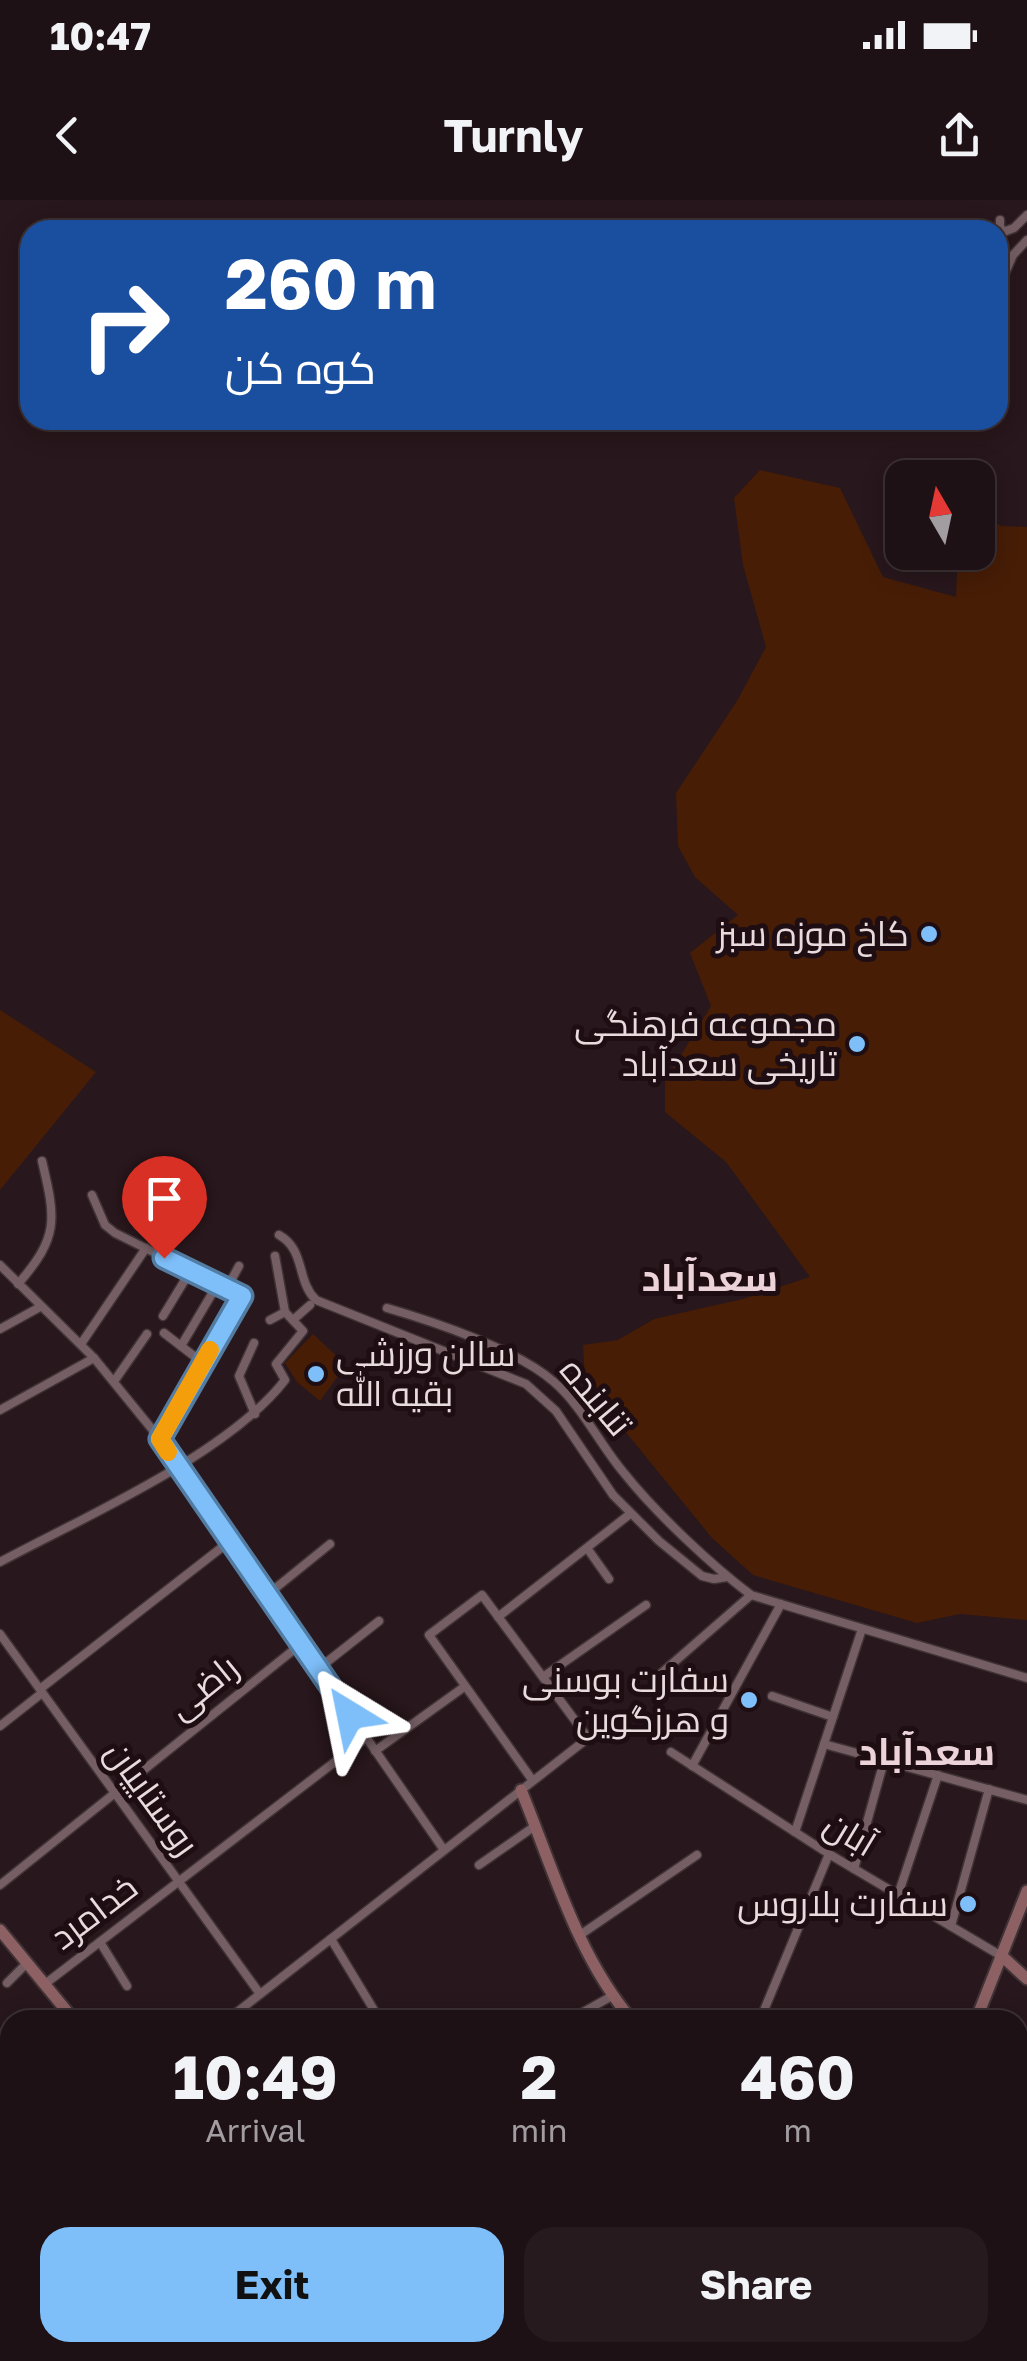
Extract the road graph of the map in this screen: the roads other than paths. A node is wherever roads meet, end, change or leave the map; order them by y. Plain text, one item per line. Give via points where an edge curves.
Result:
1 (1027, 240) edge
2 (1008, 266) edge
3 (42, 1161) dead end
4 (92, 1194) dead end
5 (279, 1235) dead end
6 (146, 1248) junction
7 (276, 1256) dead end
8 (0, 1265) edge
9 (239, 1266) dead end
10 (191, 1270) junction
11 (18, 1284) junction
12 (227, 1288) junction
13 (212, 1292) dead end
14 (310, 1305) dead end
15 (40, 1307) junction
16 (388, 1308) dead end
17 (285, 1312) junction
18 (163, 1316) dead end
19 (270, 1320) dead end
20 (293, 1320) junction
21 (0, 1329) edge
22 (164, 1333) dead end
23 (148, 1334) dead end
24 (254, 1343) dead end
25 (80, 1344) junction
26 (181, 1346) junction
27 (94, 1358) junction
28 (202, 1363) junction
29 (115, 1380) junction
30 (0, 1410) edge
31 (256, 1414) junction
32 (160, 1439) junction
33 (178, 1466) junction
34 (630, 1514) junction
35 (230, 1542) junction
36 (330, 1544) dead end
37 (586, 1548) junction
38 (0, 1562) edge
39 (727, 1577) junction
40 (609, 1579) dead end
41 (751, 1594) junction
42 (267, 1595) junction
43 (781, 1604) junction
44 (646, 1605) dead end
45 (498, 1616) junction
46 (379, 1621) dead end
47 (862, 1629) junction
48 (0, 1634) edge
49 (301, 1644) junction
50 (318, 1669) junction
51 (543, 1677) junction
52 (657, 1678) dead end
53 (1027, 1678) edge
54 (464, 1687) junction
55 (41, 1691) junction
56 (772, 1696) dead end
57 (833, 1717) junction
58 (0, 1726) edge
59 (366, 1738) junction
60 (824, 1744) junction
61 (375, 1751) junction
62 (671, 1752) dead end
63 (884, 1760) junction
64 (692, 1766) junction
65 (938, 1775) junction
66 (533, 1781) junction
67 (521, 1790) junction
68 (989, 1790) junction
69 (115, 1793) junction
70 (1027, 1800) edge
71 (535, 1826) junction
72 (794, 1832) junction
73 (444, 1850) junction
74 (829, 1854) junction
75 (697, 1855) dead end
76 (479, 1865) dead end
77 (854, 1869) junction
78 (179, 1882) junction
79 (0, 1885) edge
80 (1027, 1892) edge
81 (898, 1895) junction
82 (951, 1926) junction
83 (0, 1930) edge
84 (580, 1935) junction
85 (330, 1939) junction
86 (100, 1942) junction
87 (1003, 1957) junction
88 (27, 1963) junction
89 (1027, 1979) edge
90 (7, 1983) dead end
91 (45, 1984) junction
92 (128, 1986) dead end
93 (260, 1994) junction
94 (612, 1996) junction
95 (64, 2010) edge
96 (240, 2010) edge
97 (374, 2010) edge
98 (587, 2010) edge
99 (624, 2010) edge
100 (764, 2010) edge
101 (980, 2010) edge

1 - 2 street
3 - 11 street via 52,1226 48,1245
4 - 6 street via 105,1225
5 - 34 street via 295,1249 310,1295 328,1307 526,1384 556,1412
6 - 10 street
6 - 25 street
7 - 17 street
8 - 11 street
9 - 12 street
10 - 12 street
10 - 18 street
11 - 15 street
12 - 28 street via 242,1296
13 - 26 street
14 - 20 street
15 - 21 street
15 - 25 street
16 - 39 street, تنابنده via 508,1354 557,1384 625,1475
17 - 19 street
17 - 20 street
20 - 31 street via 303,1331 276,1364 285,1380
22 - 26 street
23 - 29 street
24 - 31 street via 239,1376
25 - 27 street
26 - 28 street
27 - 29 street
27 - 30 street
28 - 32 street
29 - 32 street
31 - 33 street
32 - 33 street
33 - 35 street
33 - 38 street
34 - 37 street
34 - 39 street via 702,1576
35 - 42 street
35 - 55 street
36 - 42 street
37 - 40 street
37 - 45 street
39 - 41 street
41 - 43 street
41 - 52 street
42 - 49 street
43 - 47 street
43 - 64 street
44 - 51 street
45 - 51 street
45 - 54 street via 482,1595 429,1635
46 - 50 street
47 - 53 street
47 - 57 street
48 - 55 street, روستاییان
49 - 50 street
49 - 69 street, راضی
50 - 59 street
51 - 66 street via 588,1738
54 - 61 street
54 - 66 street
55 - 58 street
55 - 69 street, روستاییان
56 - 57 street
57 - 60 street
59 - 61 street
59 - 78 street, خدامرد
60 - 63 street
60 - 72 street
61 - 73 street
62 - 64 street, آبان
63 - 65 street
63 - 77 street
64 - 72 street, آبان
65 - 68 street
65 - 81 street
66 - 67 street
67 - 71 street
67 - 73 street
68 - 70 street
68 - 82 street
69 - 78 street, روستاییان
69 - 79 street, راضی
71 - 76 street
71 - 84 street
72 - 74 street, آبان
73 - 85 street
74 - 77 street, آبان
74 - 100 street
75 - 84 street
77 - 81 street, آبان
78 - 86 street, خدامرد
78 - 93 street, روستاییان
80 - 87 street
81 - 82 street, آبان
82 - 87 street, آبان
83 - 88 street
84 - 94 street
85 - 93 street
85 - 97 street
86 - 91 street, خدامرد
86 - 92 street
87 - 89 street
87 - 101 street
88 - 90 street
88 - 91 street
91 - 95 street
93 - 96 street
94 - 98 street
94 - 99 street

